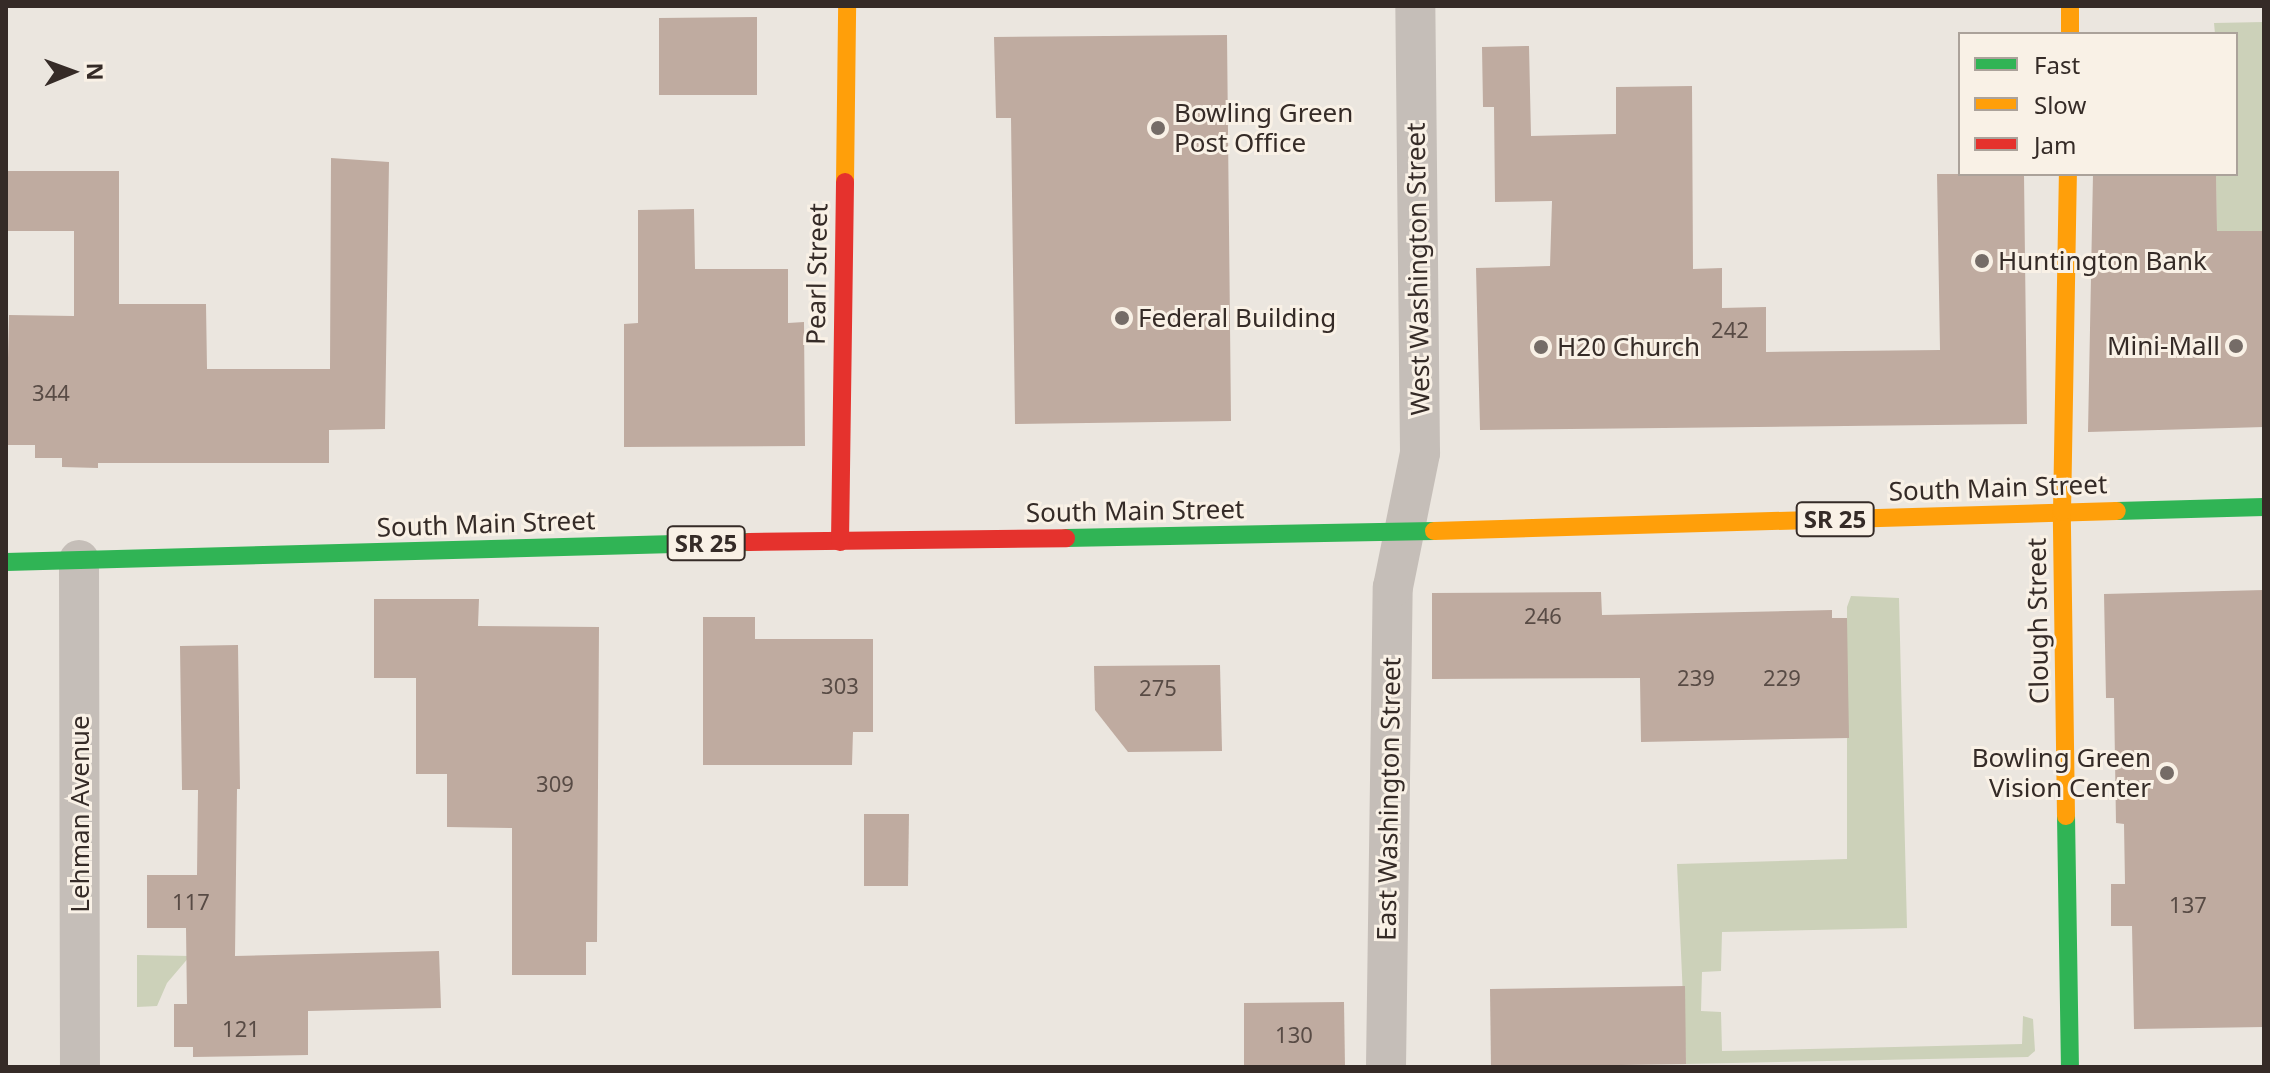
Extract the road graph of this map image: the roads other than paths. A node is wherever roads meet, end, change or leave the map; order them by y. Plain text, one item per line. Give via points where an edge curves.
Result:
1 (847, 6) edge
2 (1415, 6) edge
3 (2070, 6) edge
4 (2070, 32) edge
5 (2068, 176) edge
6 (2264, 507) edge
7 (2062, 512) junction
8 (1405, 531) junction
9 (840, 542) junction
10 (79, 560) junction
11 (6, 562) edge
12 (80, 1067) edge
13 (1386, 1067) edge
14 (2070, 1067) edge

1 - 9 main road, Pearl Street
2 - 8 street, West Washington Street via 1420,453
3 - 4 main road
5 - 7 main road, Clough Street
6 - 7 main road, South Main Street / SR 25
7 - 8 main road, South Main Street / SR 25
7 - 14 main road, Clough Street
8 - 9 main road, South Main Street / SR 25
8 - 13 street, East Washington Street via 1393,587
9 - 10 main road, South Main Street / SR 25
10 - 11 main road, South Main Street / SR 25
10 - 12 street, Lehman Avenue

